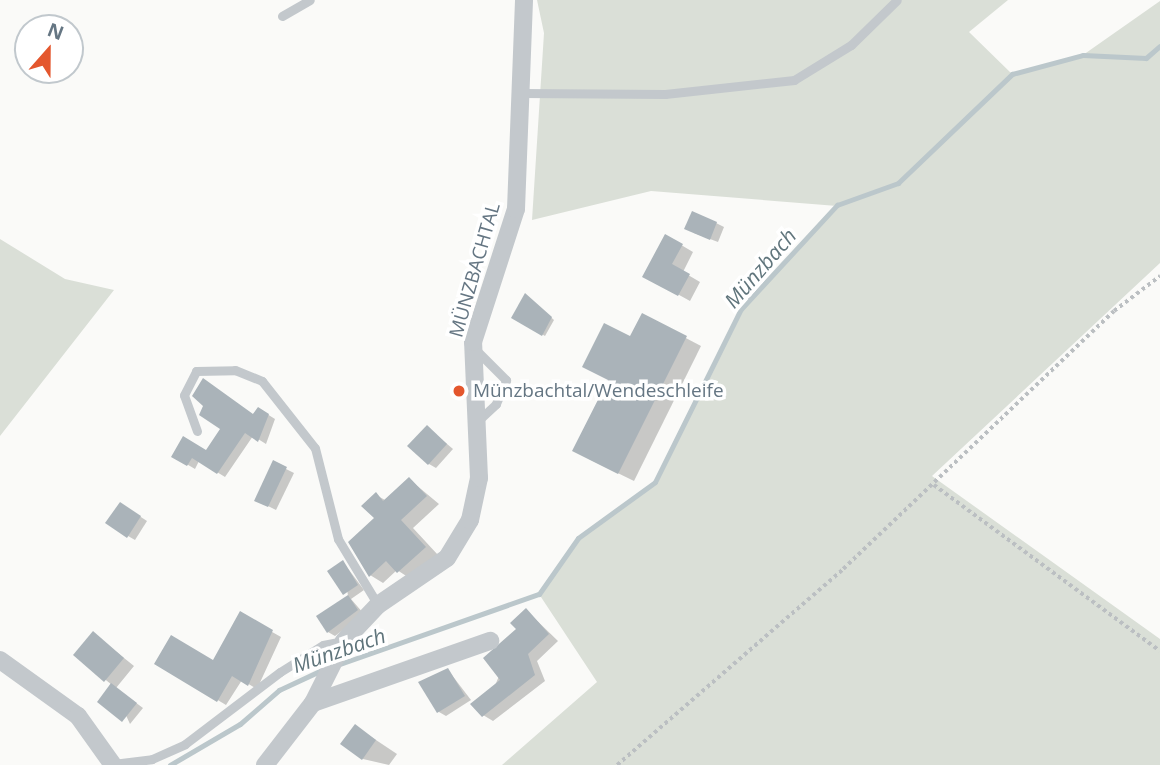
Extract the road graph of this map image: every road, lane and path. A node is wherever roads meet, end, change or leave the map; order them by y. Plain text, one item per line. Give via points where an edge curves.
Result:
1 (310, 0) edge
2 (524, 0) edge
3 (897, 0) edge
4 (282, 16) dead end
5 (522, 93) junction
6 (1160, 276) edge
7 (473, 347) junction
8 (474, 425) junction
9 (197, 431) dead end
10 (934, 485) junction
11 (377, 605) junction
12 (490, 641) dead end
13 (341, 646) junction
14 (1160, 651) edge
15 (0, 660) edge
16 (313, 703) junction
17 (113, 764) edge
18 (265, 765) edge
19 (617, 765) edge

1 - 4 lane
2 - 5 street, MÜNZBACHTAL
3 - 5 lane via 851,45 794,80 665,94
5 - 7 street, MÜNZBACHTAL via 516,209
6 - 10 path via 1114,311
7 - 8 street, MÜNZBACHTAL
7 - 8 lane via 506,380 496,404
8 - 11 street, MÜNZBACHTAL via 479,478 470,520 447,558
9 - 11 lane via 184,395 196,371 235,370 262,381 315,448 338,539
10 - 14 path
10 - 19 path
11 - 13 street, MÜNZBACHTAL
12 - 16 street
13 - 16 street, MÜNZBACHTAL
13 - 17 lane via 323,645 290,665 185,744 152,759
15 - 17 street via 78,716
16 - 18 street, MÜNZBACHTAL

